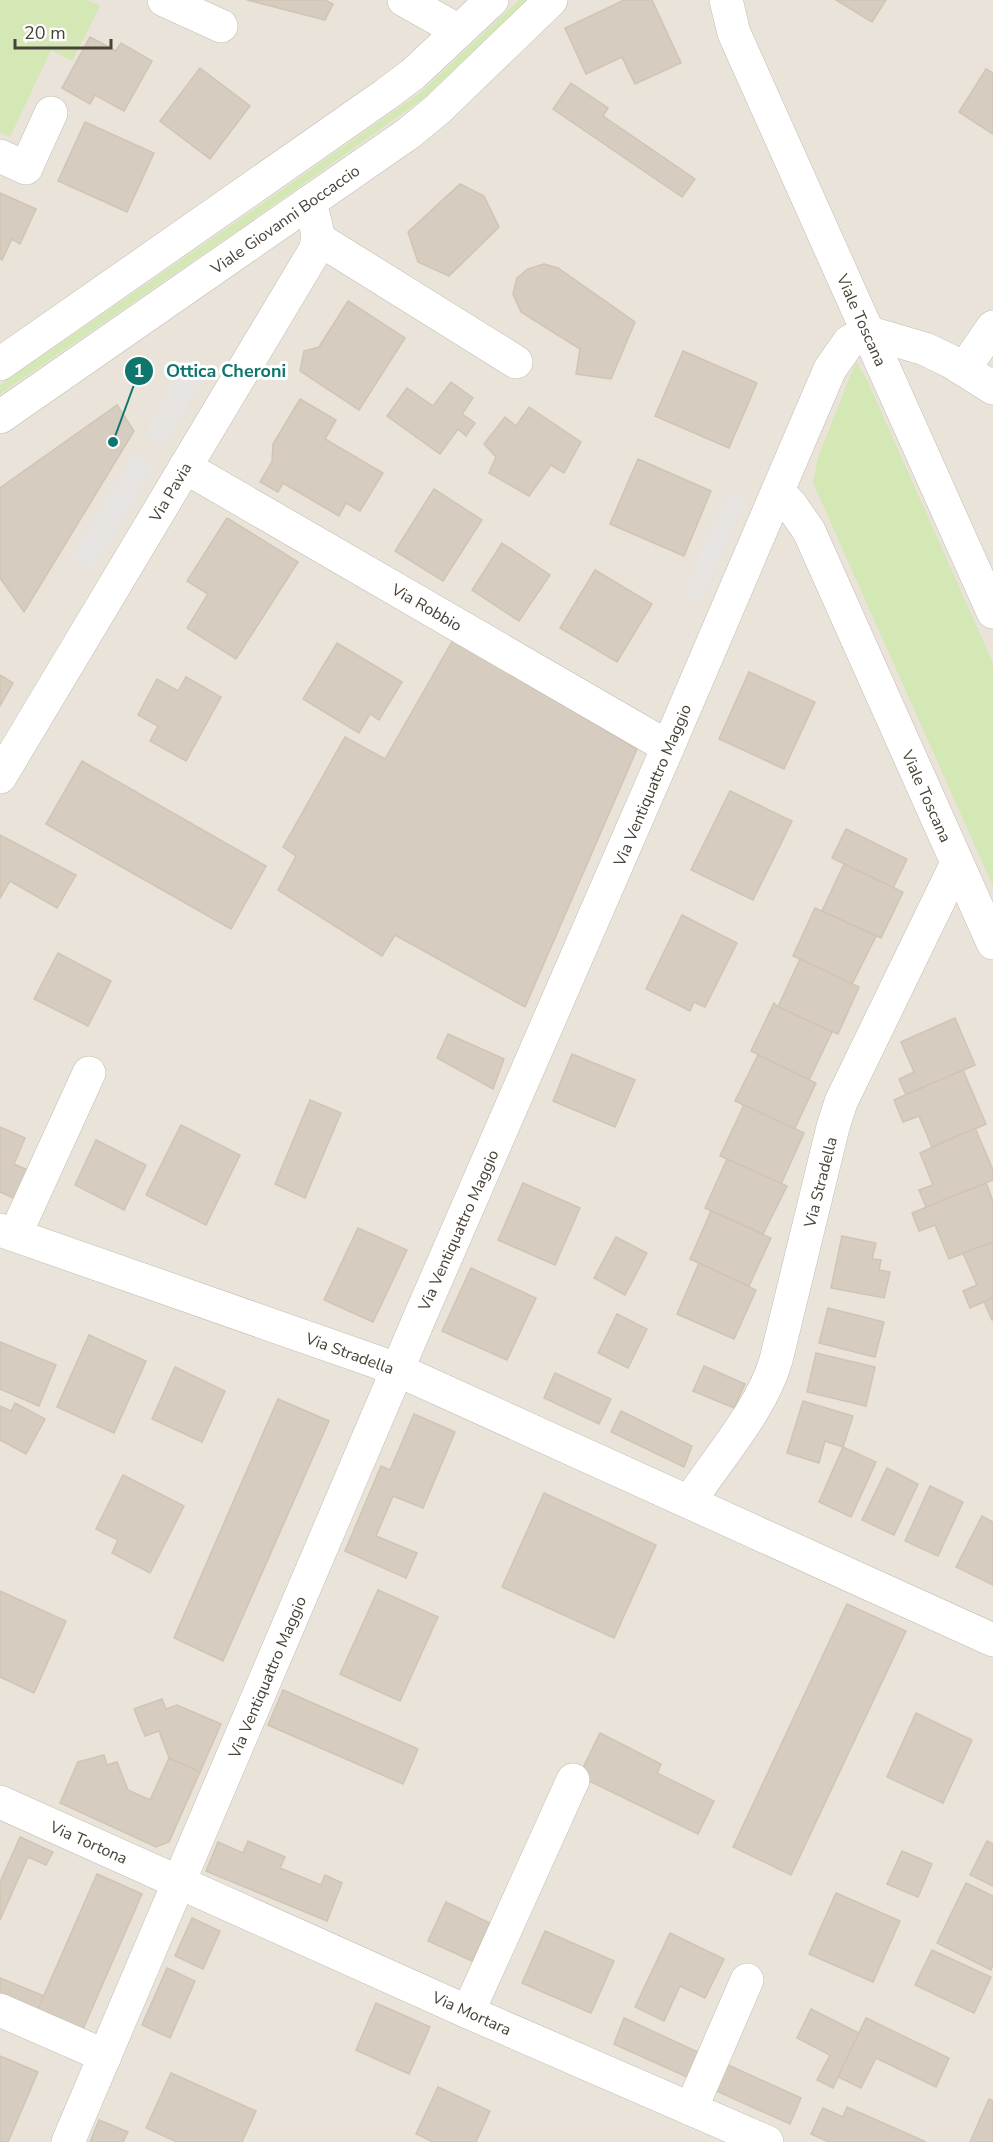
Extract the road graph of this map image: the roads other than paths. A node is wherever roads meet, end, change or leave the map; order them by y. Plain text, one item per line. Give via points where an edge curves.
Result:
1 (164, 0) edge
2 (404, 0) edge
3 (492, 0) edge
4 (551, 0) edge
5 (714, 0) edge
6 (729, 13) edge
7 (220, 26) dead end
8 (459, 31) junction
9 (51, 113) dead end
10 (0, 156) edge
11 (309, 202) junction
12 (318, 240) junction
13 (993, 327) edge
14 (867, 332) junction
15 (516, 362) dead end
16 (0, 364) edge
17 (964, 369) junction
18 (993, 388) edge
19 (0, 417) edge
20 (185, 467) junction
21 (778, 491) junction
22 (993, 612) edge
23 (668, 747) junction
24 (0, 777) edge
25 (957, 862) junction
26 (993, 943) edge
27 (88, 1073) dead end
28 (7, 1233) edge
29 (398, 1371) junction
30 (690, 1501) junction
31 (993, 1640) edge
32 (573, 1780) dead end
33 (0, 1802) edge
34 (179, 1882) junction
35 (747, 1980) dead end
36 (0, 2010) edge
37 (468, 2012) junction
38 (105, 2056) junction
39 (691, 2109) junction
40 (68, 2142) edge
41 (767, 2142) edge

1 - 7 street
2 - 8 street
3 - 8 street
4 - 11 street, Viale Giovanni Boccaccio via 421,123
5 - 6 street, Viale Toscana
6 - 14 street, Viale Toscana
8 - 16 street via 371,106
9 - 10 street via 26,168
11 - 12 street
11 - 19 street, Viale Giovanni Boccaccio
12 - 15 street
12 - 20 street, Via Pavia
13 - 17 street
14 - 17 street via 925,349
14 - 21 street, Via Ventiquattro Maggio via 849,342 832,365
14 - 22 street, Viale Toscana
17 - 18 street
20 - 23 street, Via Robbio
20 - 24 street, Via Pavia
21 - 23 street, Via Ventiquattro Maggio
21 - 25 street, Viale Toscana via 809,531
23 - 29 street, Via Ventiquattro Maggio
25 - 26 street, Viale Toscana
25 - 30 street, Via Stradella via 839,1108 769,1381
27 - 28 street
28 - 29 street, Via Stradella
29 - 30 street, Via Stradella
29 - 34 street, Via Ventiquattro Maggio
30 - 31 street, Via Stradella
32 - 37 street
33 - 34 street, Via Tortona
34 - 37 street, Via Mortara
34 - 38 street, Via Ventiquattro Maggio
35 - 39 street
36 - 38 street
37 - 39 street, Via Mortara
38 - 40 street, Via Ventiquattro Maggio
39 - 41 street, Via Mortara

